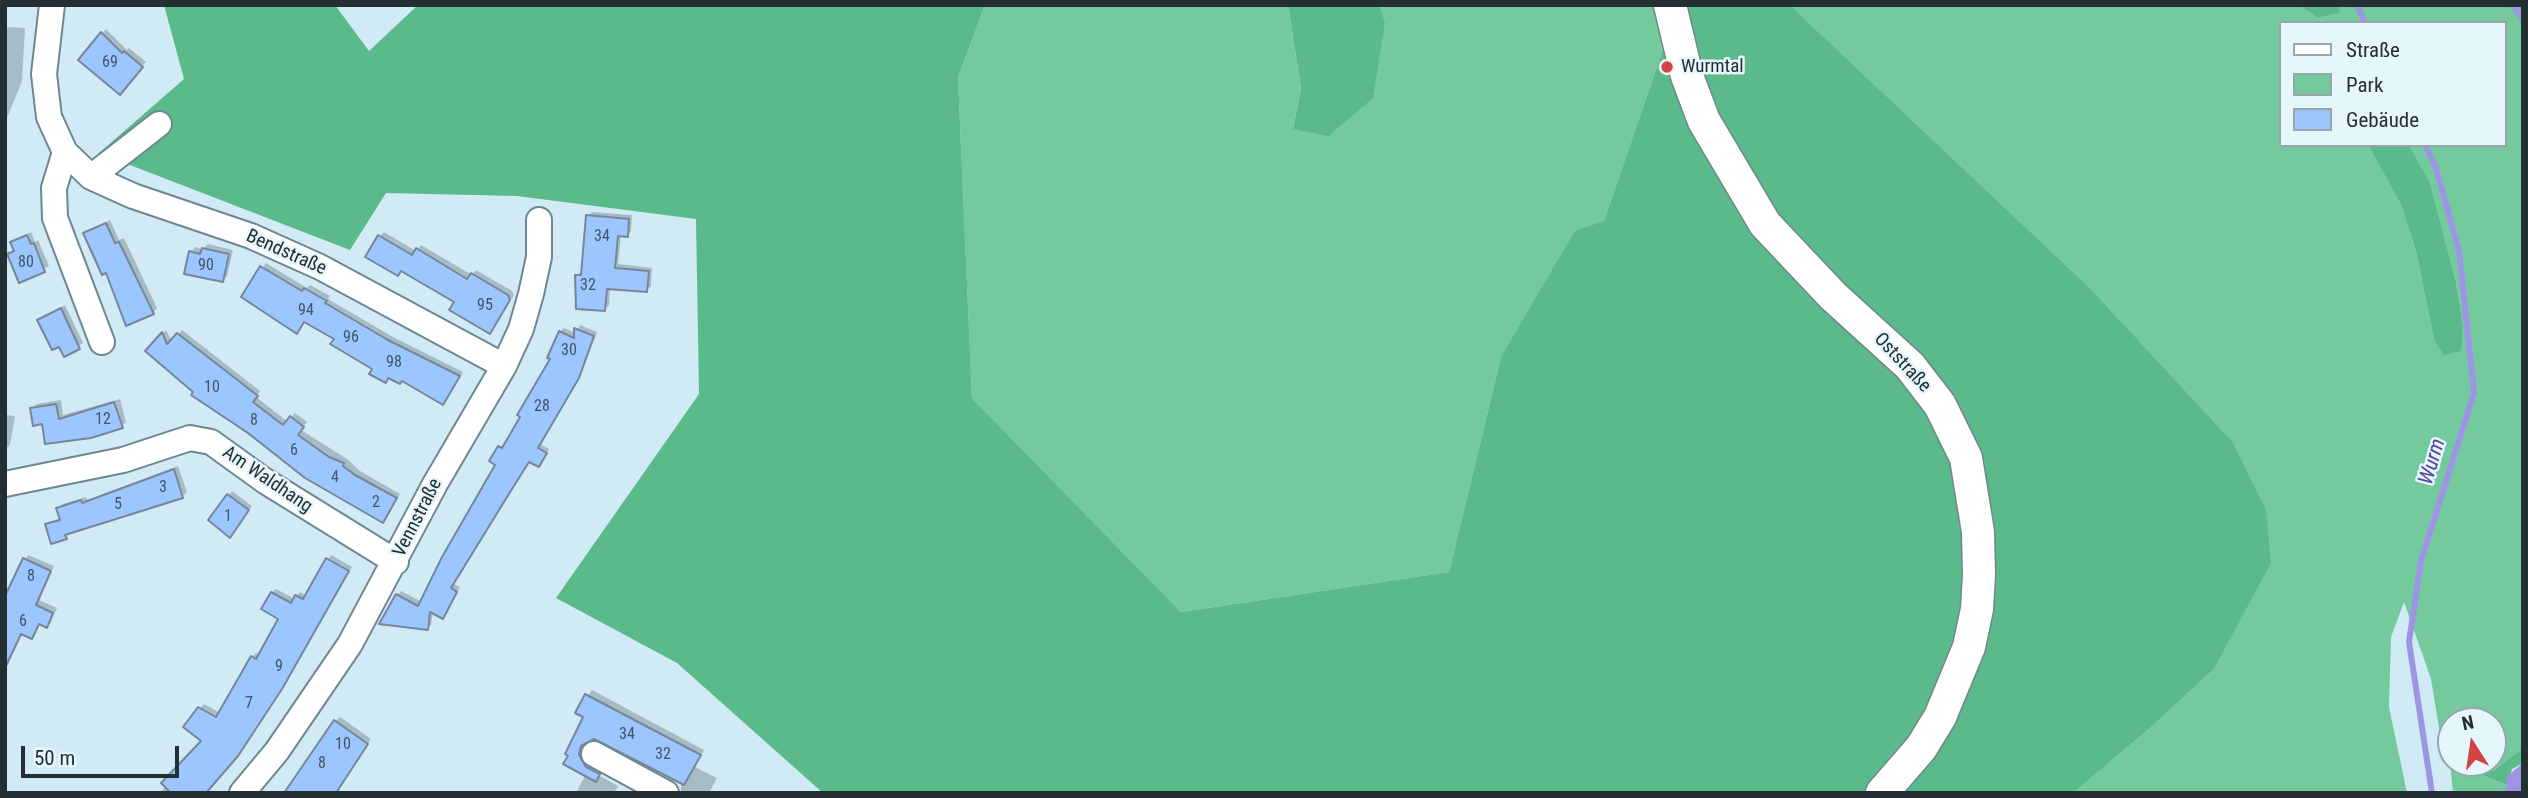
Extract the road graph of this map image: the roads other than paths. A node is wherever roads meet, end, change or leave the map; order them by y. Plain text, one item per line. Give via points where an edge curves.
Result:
1 (52, 5) edge
2 (1670, 5) edge
3 (159, 124) dead end
4 (65, 152) junction
5 (91, 177) junction
6 (540, 220) dead end
7 (102, 342) dead end
8 (505, 366) junction
9 (5, 484) edge
10 (396, 562) junction
11 (594, 754) dead end
12 (637, 786) edge
13 (242, 793) edge
14 (666, 793) edge
15 (1882, 793) edge

1 - 4 street, Bendstraße via 44,74 49,117
2 - 15 street, Oststraße via 1687,76 1704,121 1765,224 1833,296 1910,366 1940,405 1966,458 1978,532 1979,575 1969,647 1940,717 1921,748
3 - 5 street
4 - 5 street, Bendstraße
4 - 7 street via 54,188 55,218
5 - 8 street, Bendstraße via 251,236 320,267
6 - 8 street, Vennstraße via 539,257 531,293
8 - 10 street, Vennstraße via 435,484
9 - 10 street, Am Waldhang via 122,460 190,438 211,442
10 - 13 street, Vennstraße via 350,645 277,751
11 - 12 street
12 - 14 street

